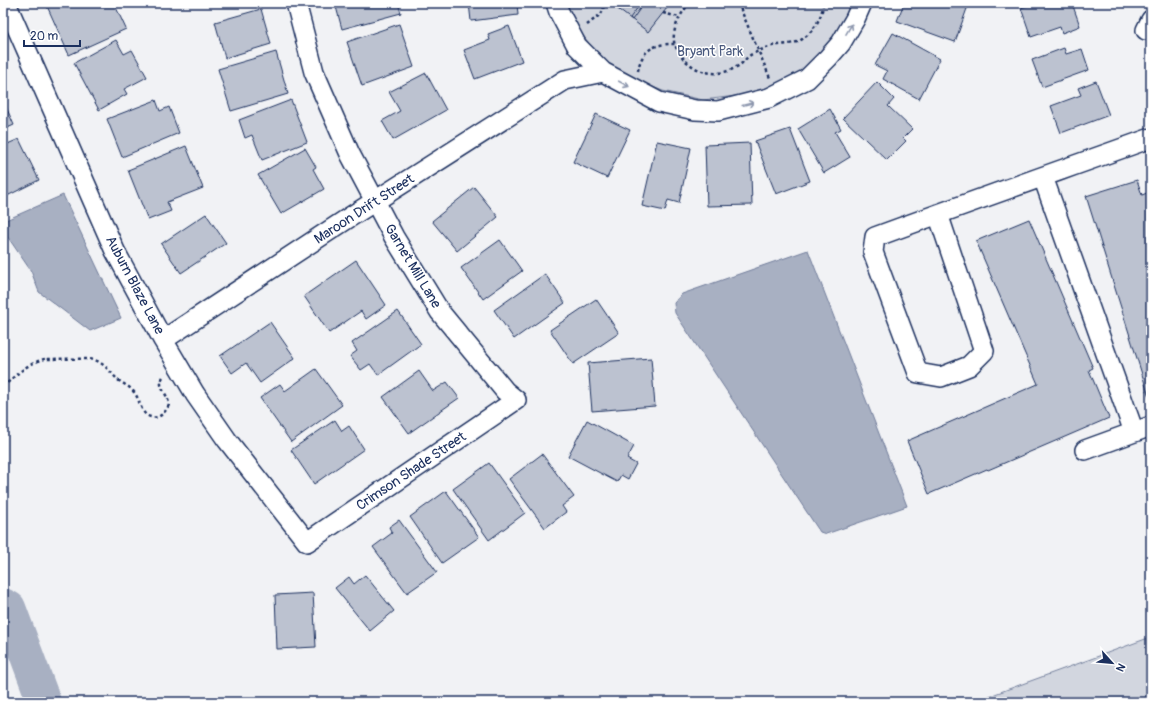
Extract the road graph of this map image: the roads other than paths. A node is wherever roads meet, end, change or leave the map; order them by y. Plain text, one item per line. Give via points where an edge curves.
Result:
1 (6, 3) edge
2 (296, 3) edge
3 (556, 3) edge
4 (862, 3) edge
5 (577, 46) junction
6 (603, 72) junction
7 (565, 80) junction
8 (1151, 138) edge
9 (1043, 178) junction
10 (375, 201) junction
11 (938, 214) junction
12 (164, 340) junction
13 (516, 400) joint
14 (1143, 429) edge
15 (1085, 450) dead end
16 (307, 542) joint

1 - 12 street, Auburn Blaze Lane via 115,251
2 - 10 street, Garnet Mill Lane via 314,72 350,154
3 - 5 street
6 -> 4 street via 659,102 695,110 718,111 745,105 769,98 807,79 841,43
5 - 6 street
5 - 7 street via 575,59
6 - 7 street
7 - 10 street, Maroon Drift Street
8 - 9 street
9 - 11 street
9 - 14 street
10 - 12 street, Maroon Drift Street
10 - 13 street, Garnet Mill Lane via 440,312
11 - 11 street via 875,237 873,252 918,373 941,377 969,366 984,351
12 - 16 street, Auburn Blaze Lane via 195,394 226,440
13 - 16 street, Crimson Shade Street
14 - 15 street

